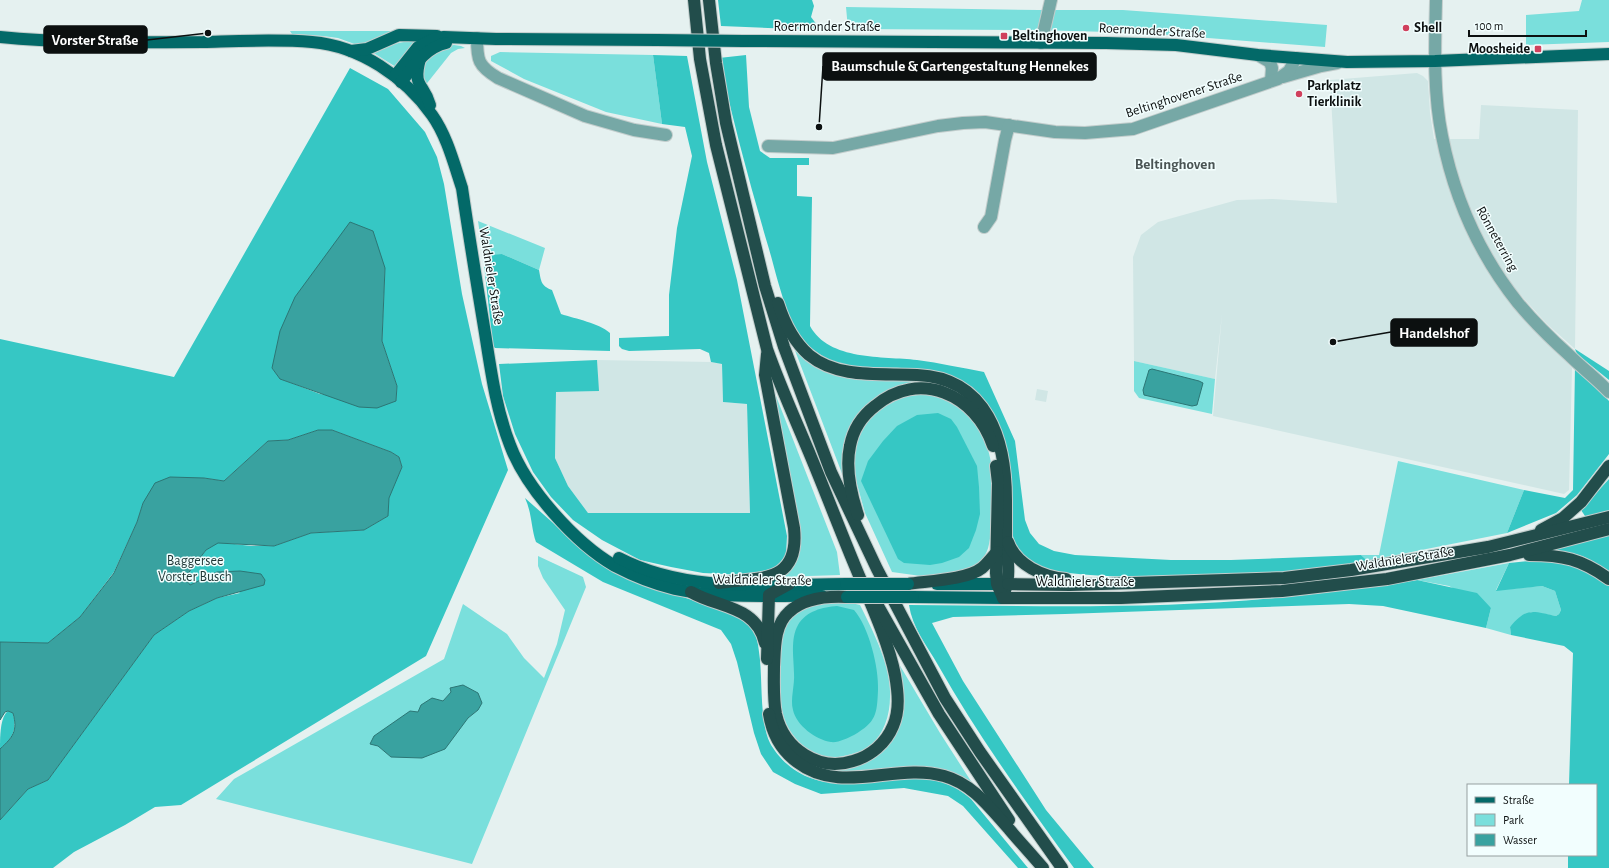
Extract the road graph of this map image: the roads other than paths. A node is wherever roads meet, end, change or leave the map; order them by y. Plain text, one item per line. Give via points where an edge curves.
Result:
1 (694, 0) edge
2 (709, 0) edge
3 (1051, 0) edge
4 (1436, 0) edge
5 (0, 37) edge
6 (444, 37) junction
7 (477, 38) junction
8 (1041, 43) junction
9 (349, 50) junction
10 (1609, 54) edge
11 (1258, 55) junction
12 (420, 58) junction
13 (1296, 58) junction
14 (1435, 61) junction
15 (1347, 62) junction
16 (398, 79) junction
17 (1275, 80) junction
18 (433, 116) junction
19 (1009, 125) junction
20 (666, 135) dead end
21 (768, 146) dead end
22 (984, 227) dead end
23 (756, 251) junction
24 (767, 349) junction
25 (1609, 392) edge
26 (1609, 466) edge
27 (1609, 517) edge
28 (1609, 529) edge
29 (572, 531) junction
30 (1006, 537) junction
31 (1504, 543) junction
32 (997, 552) junction
33 (850, 555) junction
34 (1510, 555) junction
35 (877, 569) junction
36 (1609, 579) edge
37 (719, 583) junction
38 (789, 584) junction
39 (908, 584) junction
40 (1003, 584) junction
41 (1100, 584) junction
42 (691, 592) junction
43 (769, 595) junction
44 (843, 597) junction
45 (1003, 598) junction
46 (767, 650) junction
47 (1040, 864) edge
48 (1062, 868) edge

1 - 24 highway via 700,58 716,145
2 - 23 highway via 726,123
3 - 8 street
4 - 14 street
5 - 9 main road via 48,42 100,43 265,40 312,42
6 - 7 main road, Roermonder Straße
6 - 9 main road via 399,34 363,51
6 - 16 main road, Roermonder Straße via 418,47
7 - 8 main road, Roermonder Straße, bridge
7 - 12 main road, Roermonder Straße via 438,46
7 - 20 street via 478,59 481,65 498,78 585,116 634,130
8 - 11 main road, Roermonder Straße via 1176,45
9 - 16 main road, Waldnieler Straße
10 - 14 main road, Roermonder Straße
11 - 13 main road, Roermonder Straße
11 - 17 street via 1270,62
12 - 16 main road, Roermonder Straße
12 - 18 main road via 417,81 429,101
13 - 15 main road, Roermonder Straße
13 - 17 street, Beltinghovener Straße via 1289,71
14 - 15 main road, Roermonder Straße
14 - 25 street, Rönneterring via 1442,136 1455,188 1470,226 1518,303
15 - 17 street, Beltinghovener Straße via 1321,66
16 - 18 main road, Waldnieler Straße
17 - 19 street, Beltinghovener Straße via 1133,129 1085,133 1055,132
18 - 29 main road, Waldnieler Straße via 450,152 462,188 497,402 510,446 536,490
19 - 21 street, Beltinghovener Straße via 985,122 957,123 833,148
19 - 22 street via 991,217
23 - 30 highway via 771,282 788,329 809,355 832,368 849,372 936,377 951,382 973,397 994,427 1004,460
23 - 35 highway via 784,347 807,410 832,472
24 - 33 highway
24 - 37 highway via 765,375 794,528 794,546 788,563 774,575 763,579
26 - 31 highway via 1581,502 1563,518 1539,531
27 - 31 highway, Waldnieler Straße
28 - 34 highway, Waldnieler Straße
29 - 37 main road, Waldnieler Straße via 632,565 685,580
29 - 42 main road, Waldnieler Straße via 586,546 628,573
30 - 40 highway
30 - 41 highway via 1017,558 1029,567 1053,577
31 - 41 highway, Waldnieler Straße via 1284,578
32 - 35 highway via 997,471 993,448 984,425 969,407 952,396 930,390 908,390 890,395 867,412 850,445 849,478 855,505
32 - 39 highway via 982,568 969,574
32 - 40 highway
33 - 44 highway via 881,630 895,674 897,715 886,738 864,758 836,764 821,763 793,747 782,729 775,705 774,650 779,626 789,611 809,600
33 - 47 highway via 939,714
34 - 36 highway via 1570,558 1583,562
34 - 45 highway, Waldnieler Straße via 1387,579 1282,591 1122,598
35 - 48 highway via 945,698
37 - 38 main road, Waldnieler Straße
38 - 39 main road, Waldnieler Straße, bridge
38 - 43 highway
39 - 40 main road, Waldnieler Straße
40 - 41 highway, Waldnieler Straße
40 - 45 highway
42 - 43 main road, Waldnieler Straße
42 - 46 highway via 741,611 752,619 762,633
43 - 44 main road, Waldnieler Straße
43 - 46 highway
44 - 45 main road, Waldnieler Straße, bridge
46 - 47 highway via 767,696 770,718 774,734 789,757 804,768 838,778 909,773 937,775 957,781 980,797

